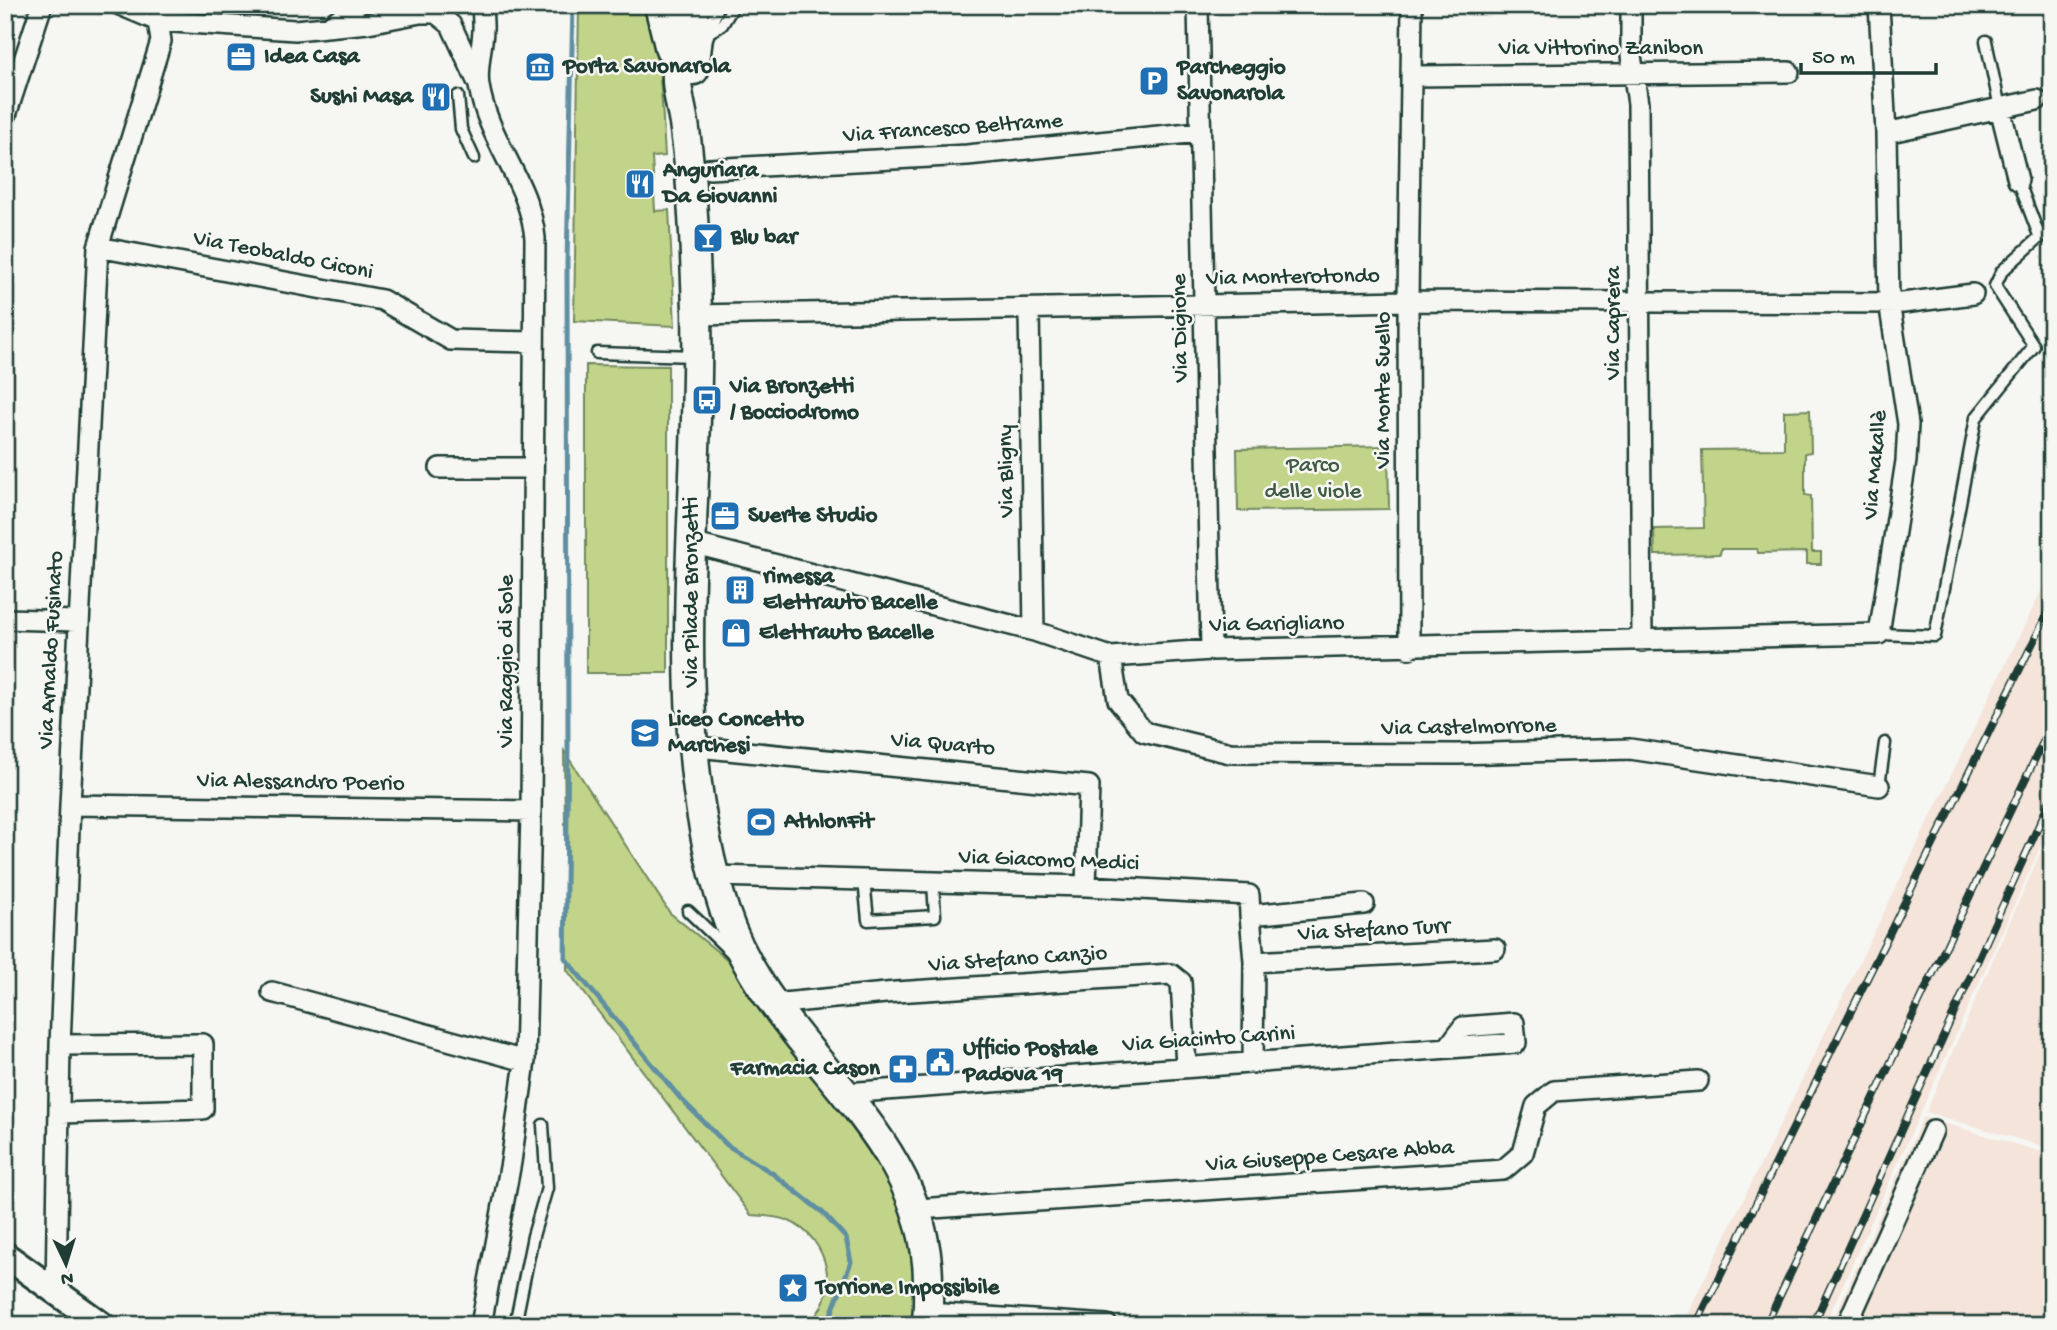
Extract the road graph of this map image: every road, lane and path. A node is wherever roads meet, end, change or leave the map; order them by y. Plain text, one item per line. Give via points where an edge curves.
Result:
1 (42, 5) edge
2 (120, 5) edge
3 (357, 5) edge
4 (481, 5) edge
5 (659, 5) edge
6 (682, 5) edge
7 (709, 5) edge
8 (734, 5) edge
9 (1198, 5) edge
10 (1412, 5) edge
11 (1631, 5) edge
12 (1879, 5) edge
13 (161, 13) edge
14 (332, 24) junction
15 (698, 37) junction
16 (1986, 41) dead end
17 (1789, 72) dead end
18 (1634, 74) junction
19 (1413, 76) junction
20 (677, 83) junction
21 (478, 84) junction
22 (458, 96) dead end
23 (2037, 100) dead end
24 (2000, 108) junction
25 (5, 118) edge
26 (685, 131) junction
27 (1199, 132) junction
28 (1886, 133) junction
29 (474, 158) dead end
30 (709, 169) dead end
31 (2018, 180) joint
32 (2052, 226) edge
33 (2040, 238) junction
34 (98, 247) junction
35 (1995, 286) junction
36 (1973, 294) joint
37 (1408, 301) junction
38 (1889, 302) junction
39 (1205, 303) junction
40 (1637, 303) junction
41 (1029, 311) junction
42 (697, 315) junction
43 (533, 342) junction
44 (597, 354) dead end
45 (696, 356) junction
46 (440, 468) dead end
47 (532, 468) junction
48 (691, 543) junction
49 (5, 619) edge
50 (77, 621) junction
51 (1034, 631) junction
52 (1879, 634) junction
53 (1642, 641) junction
54 (1409, 648) junction
55 (1211, 650) junction
56 (1111, 657) junction
57 (693, 743) junction
58 (1885, 743) dead end
59 (1879, 786) joint
60 (70, 805) junction
61 (531, 811) junction
62 (714, 876) junction
63 (864, 880) junction
64 (941, 882) junction
65 (1086, 886) junction
66 (1364, 904) dead end
67 (688, 911) dead end
68 (1250, 915) junction
69 (1495, 949) dead end
70 (1254, 962) junction
71 (748, 968) junction
72 (272, 992) dead end
73 (773, 1004) junction
74 (61, 1045) junction
75 (1449, 1046) dead end
76 (525, 1062) junction
77 (1253, 1063) junction
78 (1186, 1066) junction
79 (1698, 1081) dead end
80 (846, 1093) junction
81 (60, 1113) junction
82 (543, 1125) dead end
83 (1934, 1131) dead end
84 (918, 1209) junction
85 (5, 1255) edge
86 (56, 1291) junction
87 (927, 1319) edge
88 (102, 1325) edge
89 (481, 1325) edge
90 (515, 1325) edge
91 (1107, 1325) edge
92 (1847, 1325) edge

1 - 25 street
2 - 13 street
3 - 14 street
4 - 21 street, Via Raggio di Sole via 485,35
5 - 20 main road
6 - 20 main road, Via Pilade Bronzetti
7 - 15 main road, Via Pilade Bronzetti
8 - 15 lane via 722,25
9 - 27 street, Via Digione
10 - 19 street, Via Monte Suello
11 - 18 street, Via Caprera
12 - 28 street, Via Makallè
13 - 14 street via 295,30
13 - 34 street, Via Arnaldo Fusinato via 161,41
14 - 21 street via 436,13 451,25
15 - 26 main road, Via Pilade Bronzetti
16 - 24 lane
17 - 18 street, Via Vittorino Zanibon
18 - 19 street, Via Vittorino Zanibon
18 - 40 street, Via Caprera
19 - 37 street, Via Monte Suello
20 - 26 main road, Via Pilade Bronzetti
21 - 43 street, Via Raggio di Sole via 488,119 533,216
22 - 29 lane via 461,129
23 - 24 street
24 - 28 street
24 - 31 street
26 - 42 main road, Via Pilade Bronzetti
27 - 30 street, Via Francesco Beltrame via 967,155
27 - 39 street, Via Digione
28 - 38 street, Via Makallè
31 - 33 lane
32 - 33 lane
33 - 35 lane via 2002,271
34 - 43 street, Via Teobaldo Ciconi via 382,300 450,340
34 - 50 street, Via Arnaldo Fusinato
35 - 36 lane
35 - 52 lane via 2034,346 1976,418 1935,636
36 - 38 street
37 - 39 street, Via Monterotondo
37 - 40 street, Via Monterotondo
37 - 54 street, Via Monte Suello
38 - 40 street, Via Monterotondo
38 - 52 street, Via Makallè via 1908,424
39 - 41 street, Via Monterotondo
39 - 55 street, Via Digione
40 - 53 street, Via Caprera
41 - 42 street, Via Monterotondo
41 - 51 street, Via Bligny
42 - 45 main road, Via Pilade Bronzetti
43 - 47 street, Via Raggio di Sole
44 - 45 lane
45 - 48 main road, Via Pilade Bronzetti
46 - 47 street
47 - 61 street, Via Raggio di Sole
48 - 51 street, Via Garigliano
48 - 57 main road, Via Pilade Bronzetti
49 - 50 street
50 - 60 street, Via Arnaldo Fusinato
51 - 56 street, Via Garigliano
52 - 53 street, Via Garigliano
53 - 54 street, Via Garigliano
54 - 55 street, Via Garigliano
55 - 56 street, Via Garigliano
56 - 59 street, Via Castelmorrone via 1118,700 1144,732 1230,753 1458,754 1630,748
57 - 62 main road, Via Pilade Bronzetti via 704,836
57 - 65 street, Via Quarto via 1089,786
58 - 59 lane
60 - 61 street, Via Alessandro Poerio
60 - 74 street, Via Arnaldo Fusinato
61 - 76 street, Via Raggio di Sole
62 - 63 street, Via Giacomo Medici via 779,883
62 - 71 main road, Via Pilade Bronzetti
63 - 64 street, Via Giacomo Medici
63 - 64 lane via 868,920 935,916
64 - 65 street, Via Giacomo Medici
65 - 68 street, Via Giacomo Medici via 1249,895
66 - 68 street
67 - 71 lane
68 - 70 street
69 - 70 street, Via Stefano Turr
70 - 77 street
71 - 73 main road, Via Pilade Bronzetti
72 - 76 street
73 - 78 street, Via Stefano Canzio via 1171,974 1181,982
73 - 80 main road, Via Pilade Bronzetti
74 - 81 street, Via Arnaldo Fusinato
74 - 81 street via 203,1044 203,1109
75 - 77 street, Via Giacinto Carini
76 - 89 street, Via Raggio di Sole
77 - 78 street, Via Giacinto Carini
78 - 80 street, Via Giacinto Carini
79 - 84 street, Via Giuseppe Cesare Abba via 1554,1091 1536,1106 1523,1153 1503,1170
80 - 84 main road, Via Pilade Bronzetti via 899,1171
81 - 86 street, Via Arnaldo Fusinato
82 - 90 lane via 547,1188
83 - 92 street
84 - 87 main road, Via Pilade Bronzetti via 928,1255
85 - 86 street
86 - 88 street
87 - 91 street

